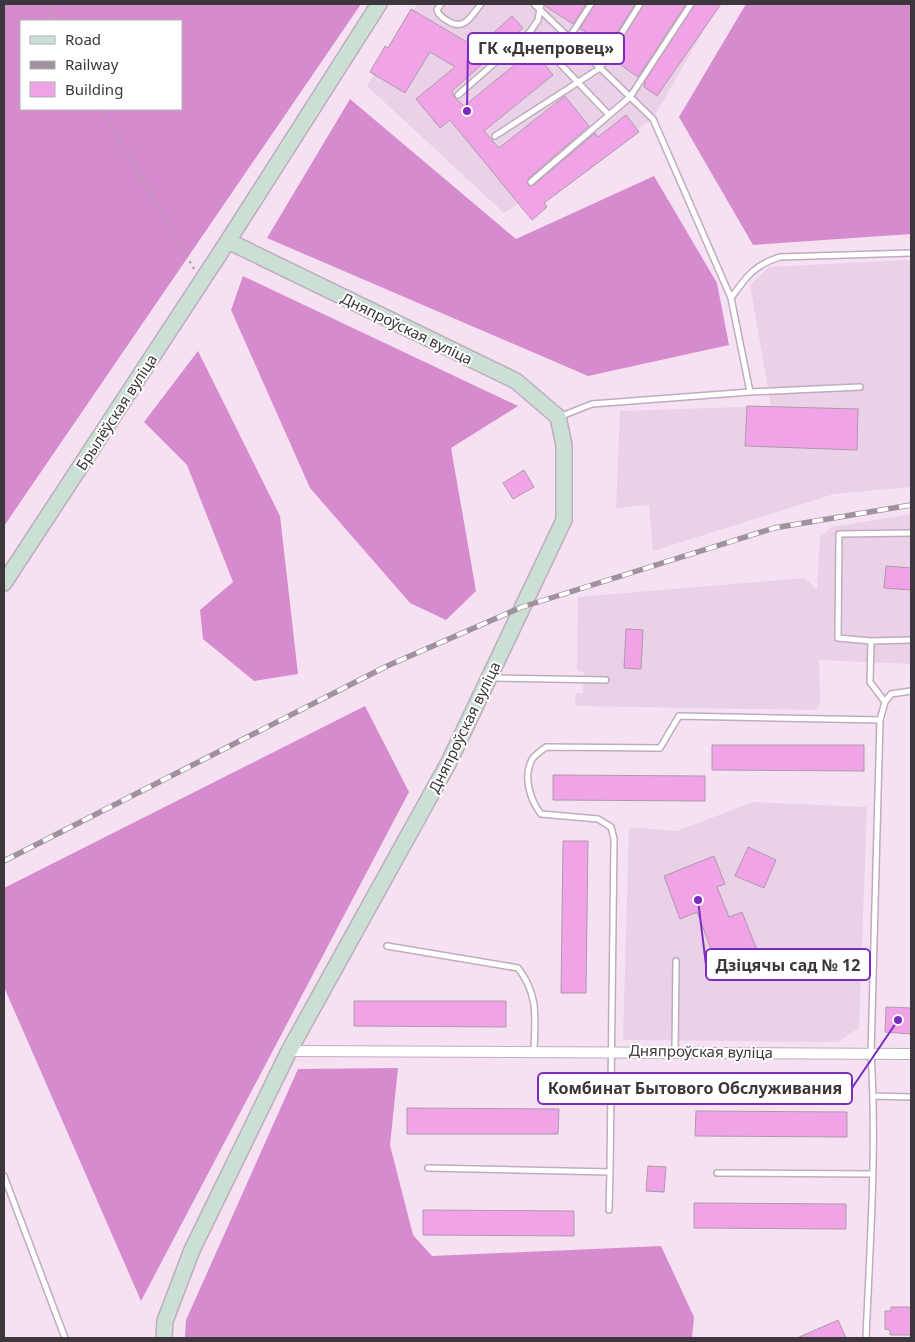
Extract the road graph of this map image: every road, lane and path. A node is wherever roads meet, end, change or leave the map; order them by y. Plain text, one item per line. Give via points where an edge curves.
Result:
1 (47, 4) edge
2 (379, 4) edge
3 (441, 4) edge
4 (481, 4) edge
5 (591, 4) edge
6 (640, 4) edge
7 (690, 4) edge
8 (538, 5) edge
9 (55, 20) edge
10 (530, 32) junction
11 (570, 38) junction
12 (600, 68) junction
13 (578, 83) junction
14 (458, 94) dead end
15 (630, 97) junction
16 (103, 110) edge
17 (609, 115) junction
18 (495, 136) dead end
19 (531, 182) dead end
20 (228, 241) junction
21 (911, 253) edge
22 (201, 281) junction
23 (731, 298) junction
24 (860, 387) dead end
25 (750, 392) junction
26 (558, 417) junction
27 (911, 533) edge
28 (4, 582) edge
29 (911, 640) edge
30 (871, 641) junction
31 (489, 678) junction
32 (606, 680) dead end
33 (911, 691) edge
34 (885, 702) junction
35 (880, 720) junction
36 (387, 946) dead end
37 (676, 961) dead end
38 (289, 1050) junction
39 (611, 1050) junction
40 (534, 1051) junction
41 (675, 1051) junction
42 (871, 1053) junction
43 (911, 1054) edge
44 (874, 1096) junction
45 (911, 1096) edge
46 (428, 1168) dead end
47 (610, 1172) junction
48 (717, 1172) dead end
49 (872, 1174) junction
50 (4, 1176) edge
51 (609, 1210) dead end
52 (65, 1338) edge
53 (164, 1338) edge
54 (866, 1338) edge

1 - 9 path
2 - 20 street
3 - 4 lane via 437,10 439,15 459,26 465,24
5 - 11 lane
6 - 12 lane
7 - 15 lane
8 - 10 lane via 538,20
8 - 11 lane
10 - 13 lane
10 - 14 lane
11 - 12 lane
12 - 13 lane
12 - 15 lane
13 - 17 lane
13 - 18 lane
15 - 17 lane
15 - 23 lane via 653,119
16 - 22 path
17 - 19 lane
20 - 22 street, Брылёўская вуліца
20 - 26 street, Дняпроўская вуліца via 516,381
21 - 23 lane via 780,257 762,263 746,277
22 - 28 street, Брылёўская вуліца
23 - 25 lane
24 - 25 lane
25 - 26 lane via 592,404
26 - 31 street, Дняпроўская вуліца via 564,445 564,520
27 - 30 lane via 839,534 838,638
29 - 30 lane
30 - 34 lane via 870,682
31 - 32 lane
31 - 38 street, Дняпроўская вуліца via 449,762
33 - 34 lane via 892,694
34 - 35 lane
35 - 39 lane via 679,716 660,748 546,747 533,758 528,779 532,803 541,814 598,819 611,828 614,839
35 - 42 lane
36 - 40 lane via 518,968 529,982 535,1002
37 - 41 lane
38 - 40 street, Дняпроўская вуліца
38 - 53 street via 192,1250 165,1320
39 - 40 street, Дняпроўская вуліца
39 - 41 street, Дняпроўская вуліца
39 - 47 lane
41 - 42 street, Дняпроўская вуліца
42 - 43 street, Дняпроўская вуліца
42 - 44 lane
44 - 45 lane
44 - 49 lane
46 - 47 lane
47 - 51 lane
48 - 49 lane
49 - 54 lane
50 - 52 lane

